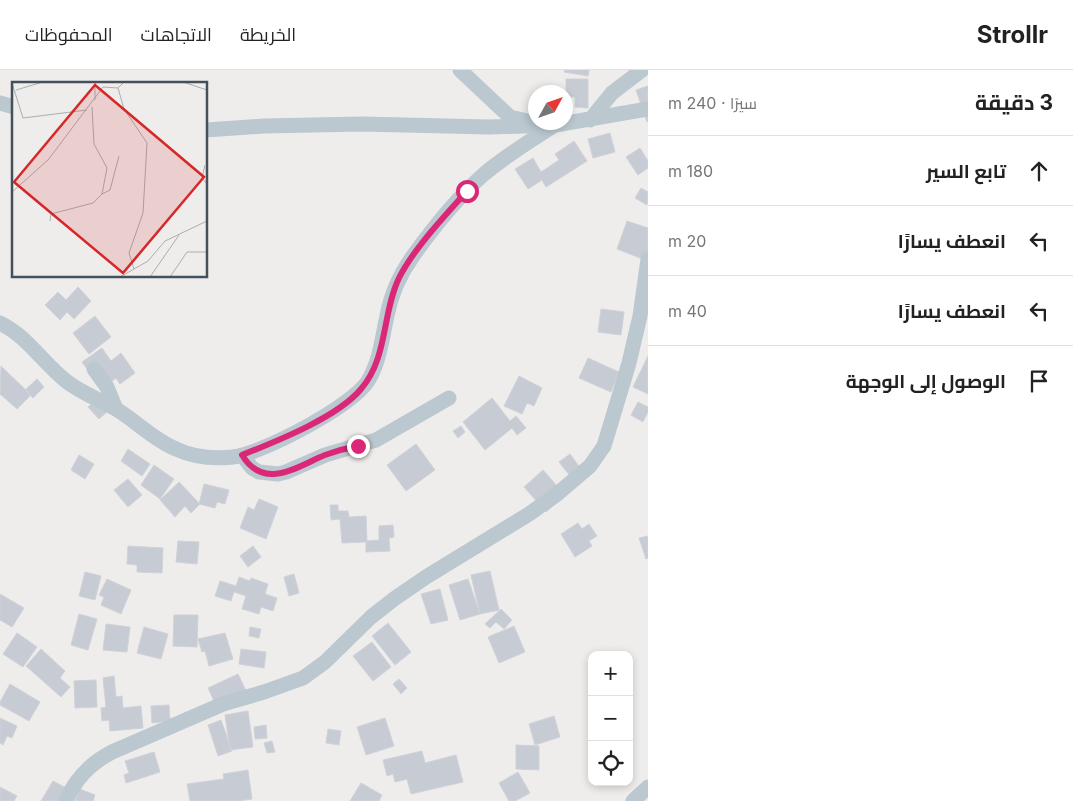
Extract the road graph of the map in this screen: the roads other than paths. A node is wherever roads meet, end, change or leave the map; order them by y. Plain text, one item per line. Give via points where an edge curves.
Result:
1 (460, 70) edge
2 (642, 70) edge
3 (648, 109) edge
4 (590, 120) junction
5 (528, 121) edge
6 (573, 122) edge
7 (528, 126) edge
8 (208, 130) edge
9 (541, 130) edge
10 (648, 259) edge
11 (0, 323) edge
12 (94, 369) dead end
13 (449, 398) dead end
14 (116, 409) junction
15 (242, 455) junction
16 (648, 787) edge
17 (66, 801) edge
18 (633, 801) edge

1 - 5 street via 510,117
2 - 4 street via 612,93
3 - 4 street
4 - 6 street
7 - 8 street via 362,124
9 - 15 street via 482,176 412,257 399,278 380,352 368,381 360,390 329,414
10 - 17 street via 629,363 604,446 590,466 529,514 394,600 303,678 223,704 100,759 80,776
11 - 14 street via 80,391
12 - 14 street via 108,387
13 - 15 street via 376,440 325,455 286,472 259,472
14 - 15 street via 175,449 205,457
16 - 18 street

